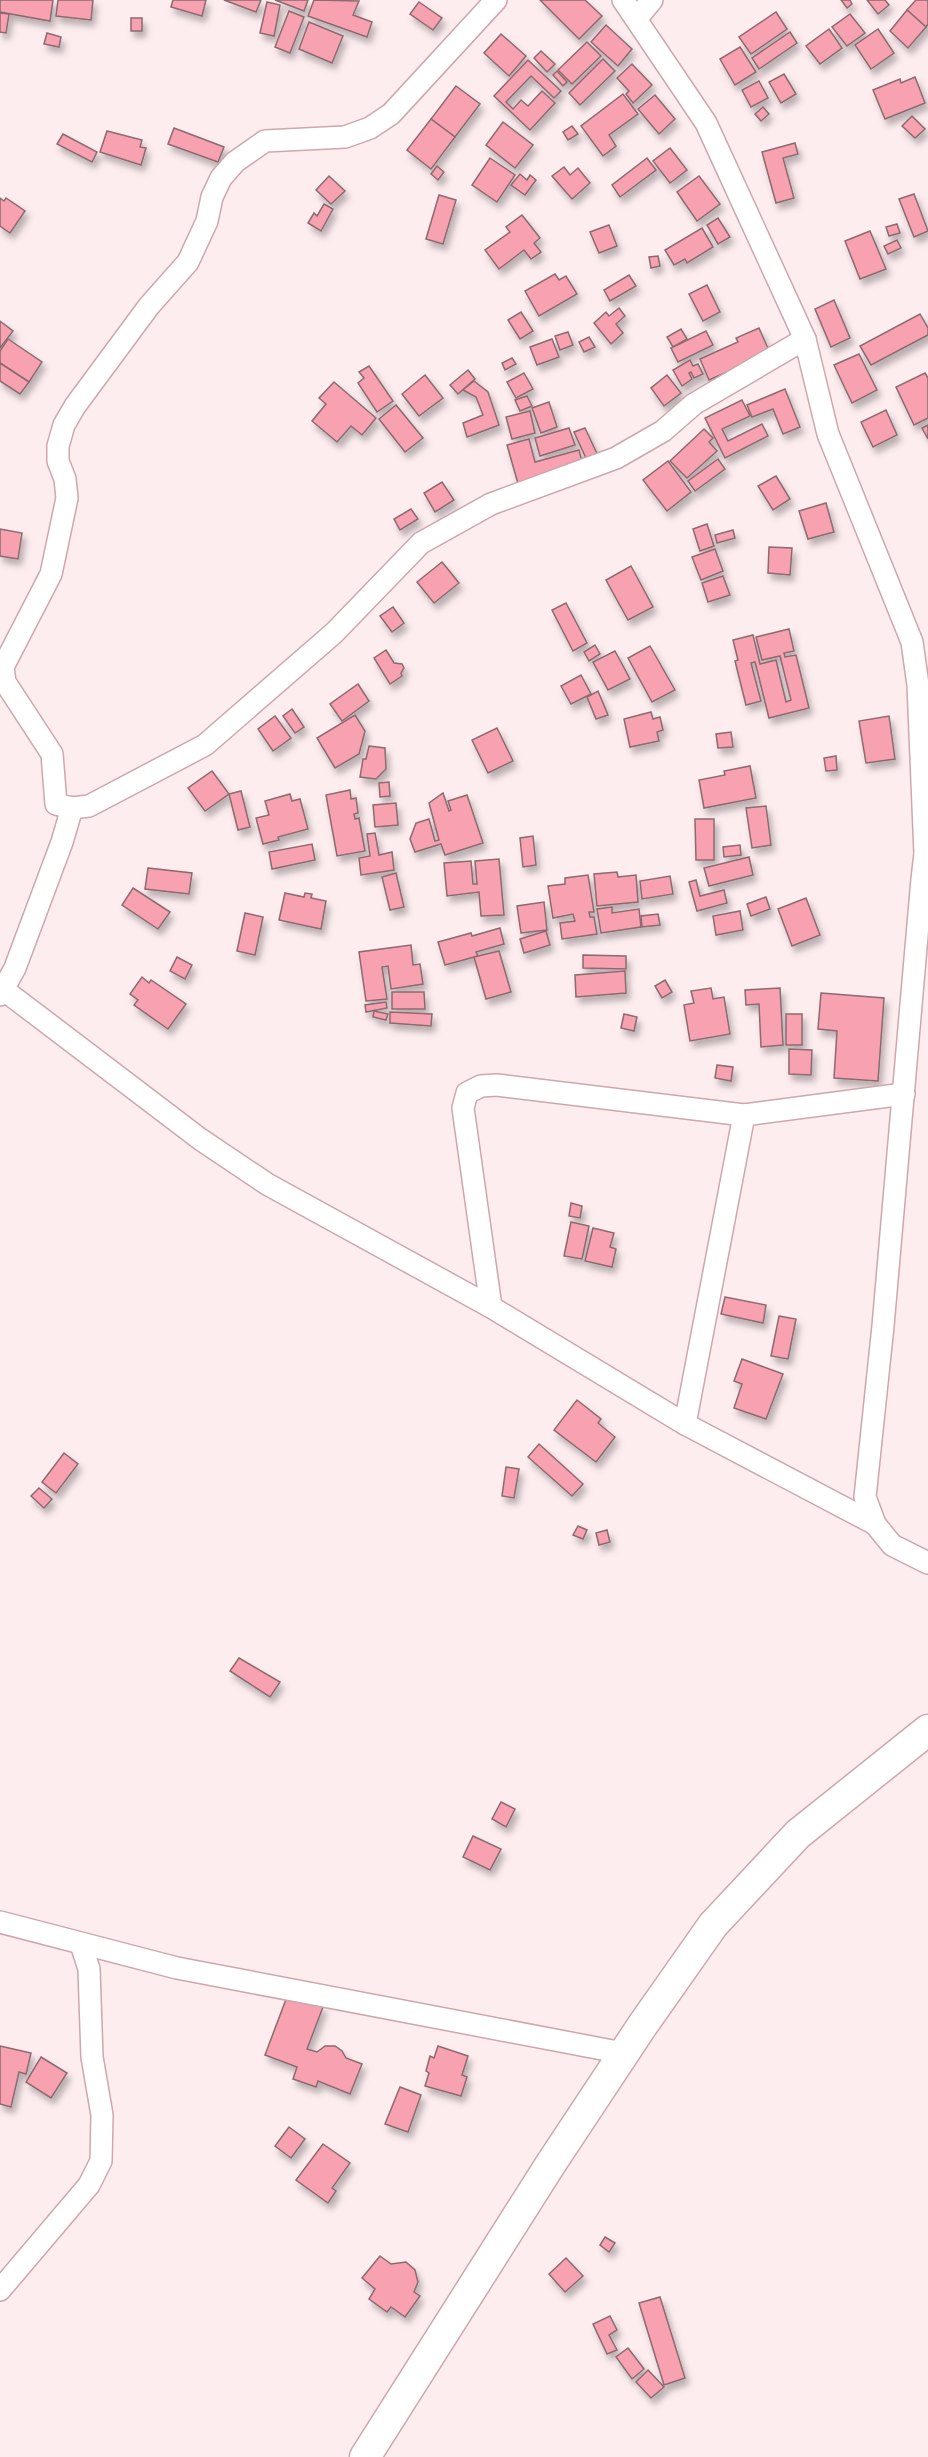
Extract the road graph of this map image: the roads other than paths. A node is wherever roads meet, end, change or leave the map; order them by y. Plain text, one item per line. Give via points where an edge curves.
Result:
1 (496, 0) edge
2 (623, 0) edge
3 (652, 0) edge
4 (637, 18) junction
5 (805, 339) junction
6 (72, 808) junction
7 (927, 854) edge
8 (2, 993) edge
9 (904, 1094) junction
10 (744, 1115) junction
11 (491, 1307) junction
12 (685, 1424) junction
13 (875, 1524) junction
14 (928, 1563) edge
15 (928, 1730) edge
16 (0, 1922) edge
17 (81, 1944) junction
18 (623, 2053) junction
19 (0, 2290) edge
20 (365, 2457) edge

1 - 6 street via 391,114 370,128 345,137 265,141 236,162 221,178 188,262 149,306 64,425 58,461 68,498 51,574 3,667 5,682 52,754 56,804
2 - 4 street
3 - 4 street
4 - 5 street via 706,123
5 - 6 street via 694,404 663,430 616,458 491,504 421,543 334,633 205,745 89,806
5 - 7 street via 828,434 912,642
6 - 8 street via 19,958
7 - 9 street
8 - 11 street via 267,1184
9 - 10 street
9 - 13 street via 865,1497
10 - 11 street via 497,1084 467,1093 463,1108
10 - 12 street
11 - 12 street
12 - 13 street
13 - 14 street via 892,1545
15 - 18 street via 798,1834 713,1925
16 - 17 street
17 - 18 street via 177,1968
17 - 19 street via 89,1969 92,2057 102,2115 101,2161 89,2185
18 - 20 street

